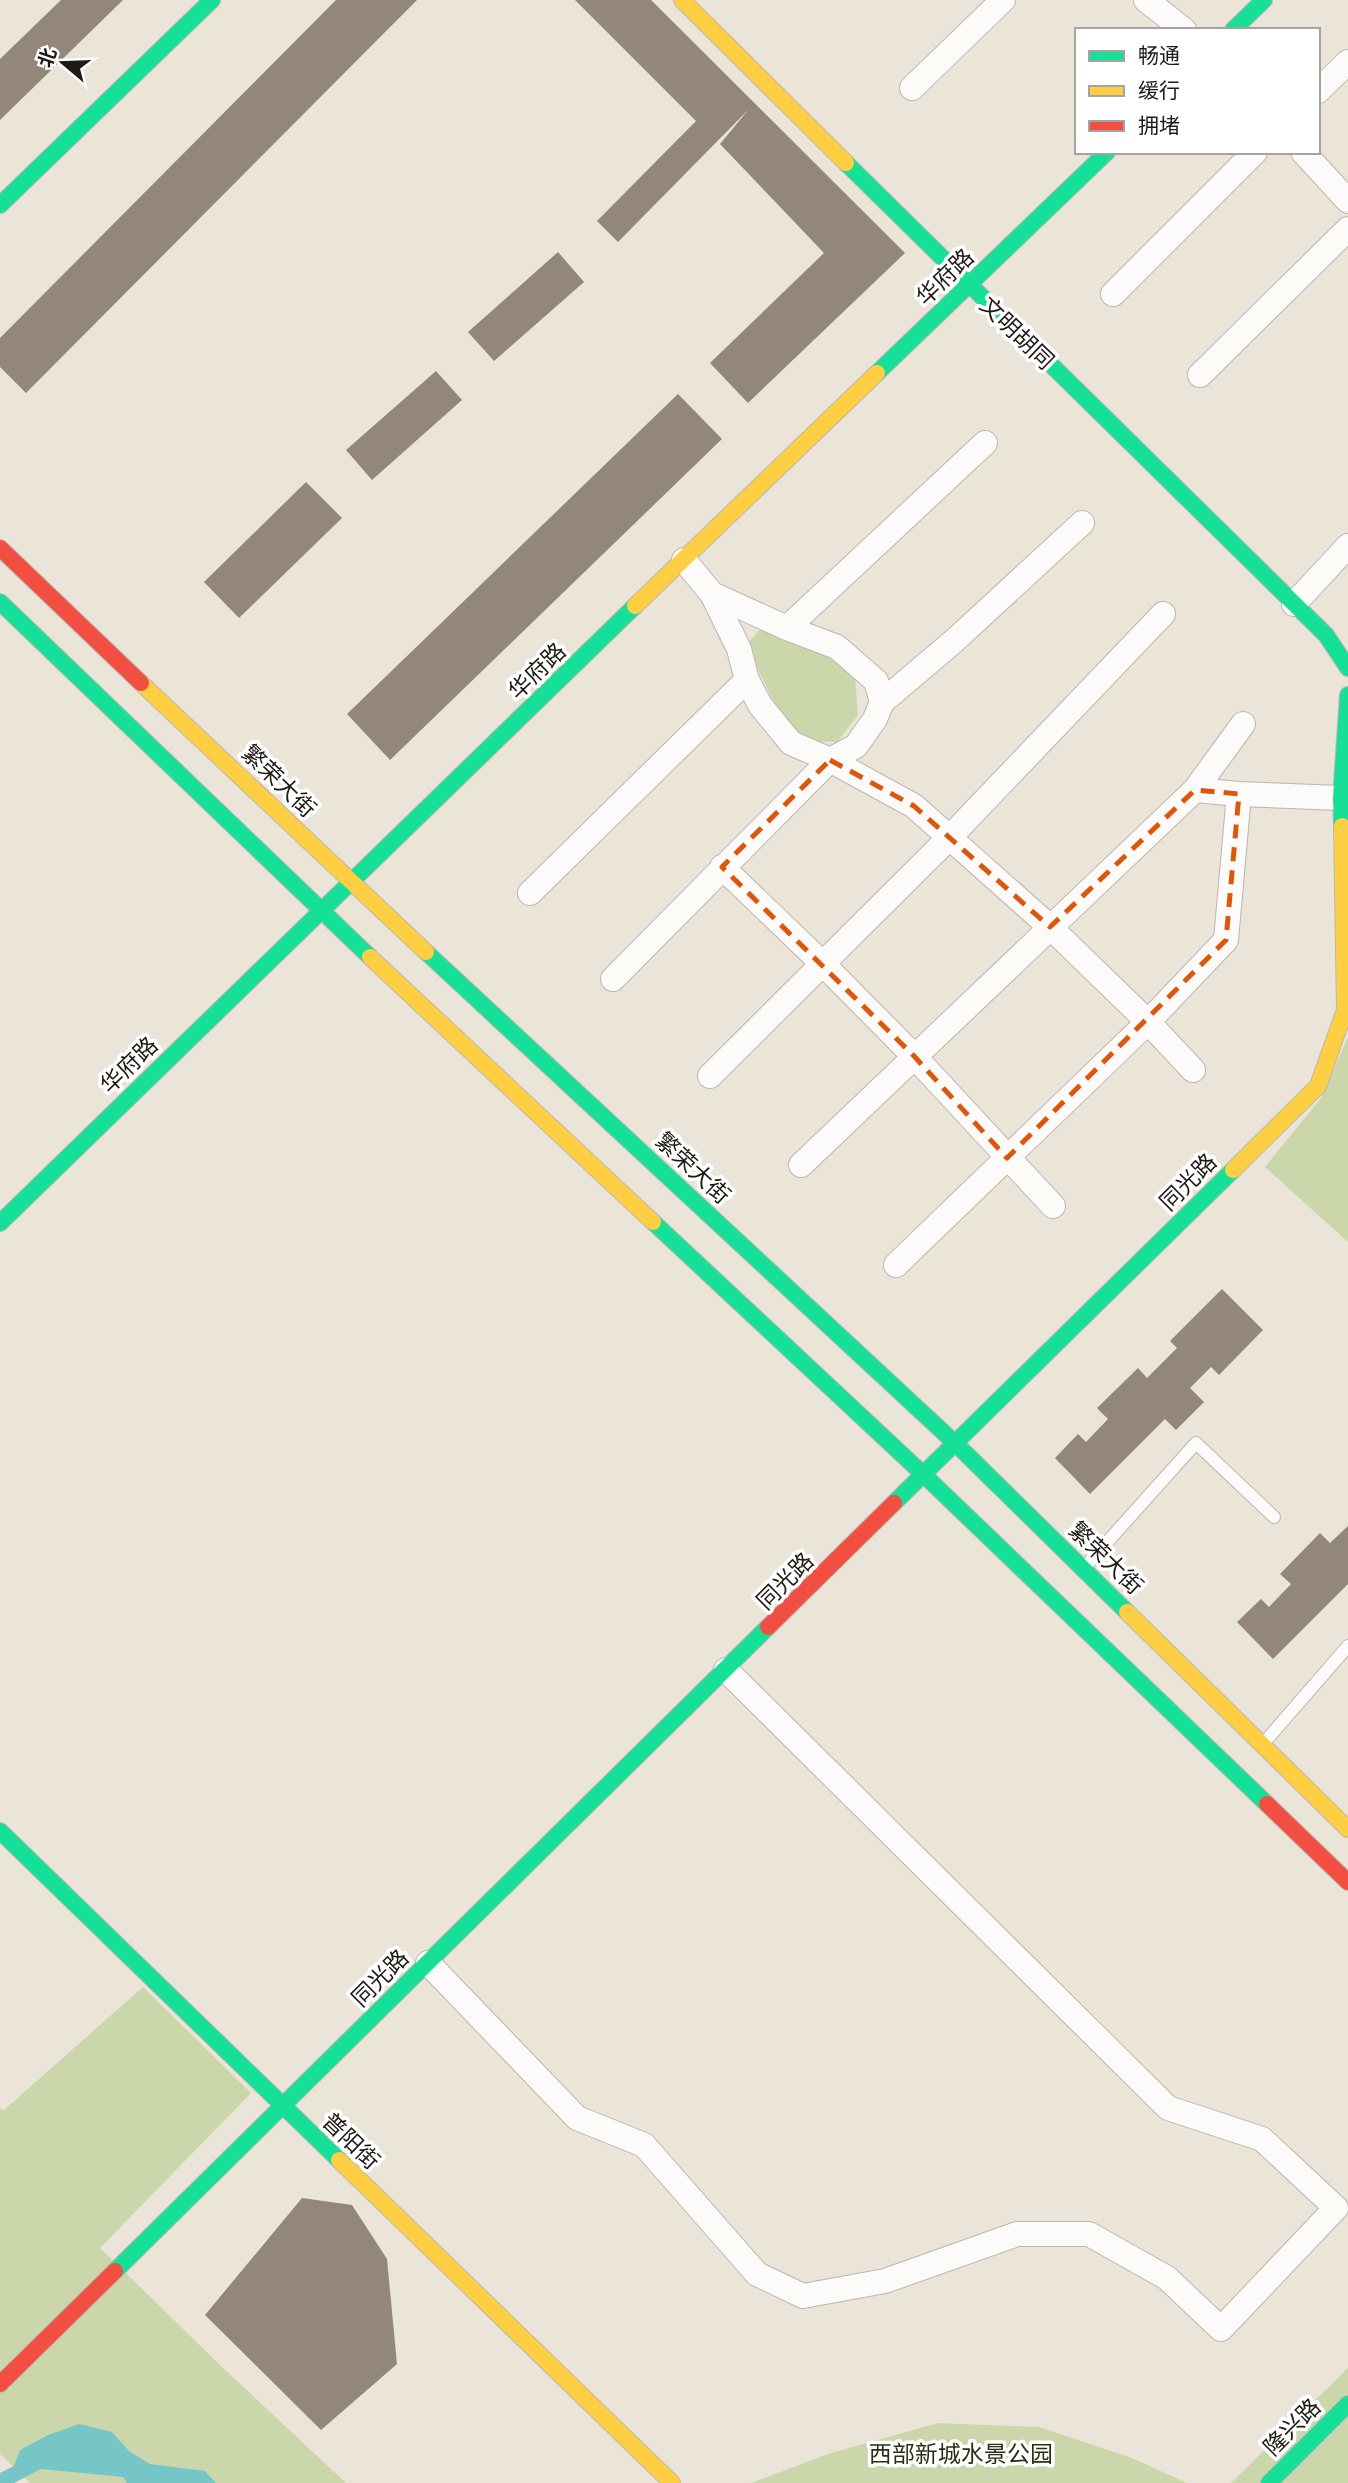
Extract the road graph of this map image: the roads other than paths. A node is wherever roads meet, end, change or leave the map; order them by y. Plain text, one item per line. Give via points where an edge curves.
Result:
1 (212, 0) edge
2 (682, 0) edge
3 (1003, 0) edge
4 (1146, 0) edge
5 (1264, 0) edge
6 (1181, 28) edge
7 (1235, 28) edge
8 (1348, 62) edge
9 (912, 88) dead end
10 (1320, 89) edge
11 (1105, 154) edge
12 (1253, 154) edge
13 (1305, 154) edge
14 (1348, 201) edge
15 (0, 205) edge
16 (1348, 229) edge
17 (969, 286) junction
18 (1113, 294) dead end
19 (1200, 375) dead end
20 (985, 443) dead end
21 (1083, 523) dead end
22 (1348, 546) edge
23 (0, 548) edge
24 (684, 560) junction
25 (712, 594) junction
26 (0, 602) edge
27 (1294, 604) junction
28 (1163, 614) dead end
29 (787, 628) junction
30 (1348, 668) edge
31 (747, 680) junction
32 (1348, 695) edge
33 (882, 702) junction
34 (1243, 724) dead end
35 (830, 760) junction
36 (1195, 790) junction
37 (1239, 794) junction
38 (1341, 798) junction
39 (949, 838) junction
40 (722, 867) junction
41 (350, 881) junction
42 (530, 893) dead end
43 (319, 910) junction
44 (1050, 927) junction
45 (823, 964) junction
46 (613, 979) dead end
47 (1148, 1022) junction
48 (914, 1056) junction
49 (1193, 1070) dead end
50 (710, 1076) dead end
51 (1007, 1158) junction
52 (801, 1165) dead end
53 (1053, 1206) dead end
54 (0, 1223) edge
55 (896, 1265) dead end
56 (956, 1444) junction
57 (925, 1475) junction
58 (1274, 1517) dead end
59 (1084, 1568) junction
60 (1348, 1646) edge
61 (726, 1670) junction
62 (1263, 1744) junction
63 (1348, 1829) edge
64 (0, 1831) edge
65 (1348, 1882) edge
66 (428, 1963) junction
67 (282, 2106) junction
68 (0, 2384) edge
69 (1348, 2404) edge
70 (672, 2483) edge
71 (1269, 2483) edge

1 - 15 street
2 - 17 street, 文明胡同
3 - 9 street
4 - 6 street
5 - 7 street
8 - 10 street
11 - 17 street, 华府路
12 - 18 street
13 - 14 street
16 - 19 street
17 - 24 street, 华府路
17 - 27 street, 文明胡同
20 - 29 street
21 - 33 street
22 - 27 street
23 - 41 street, 繁荣大街
24 - 25 street
24 - 41 street, 华府路
25 - 29 street
25 - 31 street via 739,649
26 - 43 street
27 - 30 street, 文明胡同 via 1326,635
28 - 39 street
29 - 33 street via 837,647 876,681
31 - 35 street via 760,705 791,743
31 - 42 street
32 - 38 street, 同光路
33 - 35 street via 856,746
34 - 36 street
35 - 39 street via 914,806
35 - 40 street
36 - 37 street
36 - 44 street
37 - 38 street
37 - 47 street via 1226,940
38 - 56 street, 同光路 via 1345,1010 1318,1086
39 - 44 street
39 - 45 street
40 - 45 street
40 - 46 street
41 - 43 street, 华府路
41 - 56 street, 繁荣大街
43 - 54 street, 华府路
43 - 57 street
44 - 47 street
44 - 48 street
45 - 48 street
45 - 50 street
47 - 49 street
47 - 51 street
48 - 51 street
48 - 52 street
51 - 53 street
51 - 55 street
56 - 57 street, 同光路
56 - 59 street, 繁荣大街
57 - 61 street, 同光路
57 - 65 street
58 - 59 lane via 1196,1443
59 - 62 street, 繁荣大街
60 - 62 lane
61 - 66 street, 同光路
61 - 66 street via 1168,2108 1262,2140 1336,2208 1221,2329 1167,2278 1089,2234 1017,2234 885,2281 803,2296 757,2274 644,2145 576,2118
62 - 63 street, 繁荣大街
64 - 67 street, 普阳街
66 - 67 street, 同光路
67 - 68 street, 同光路
67 - 70 street, 普阳街
69 - 71 street, 隆兴路

